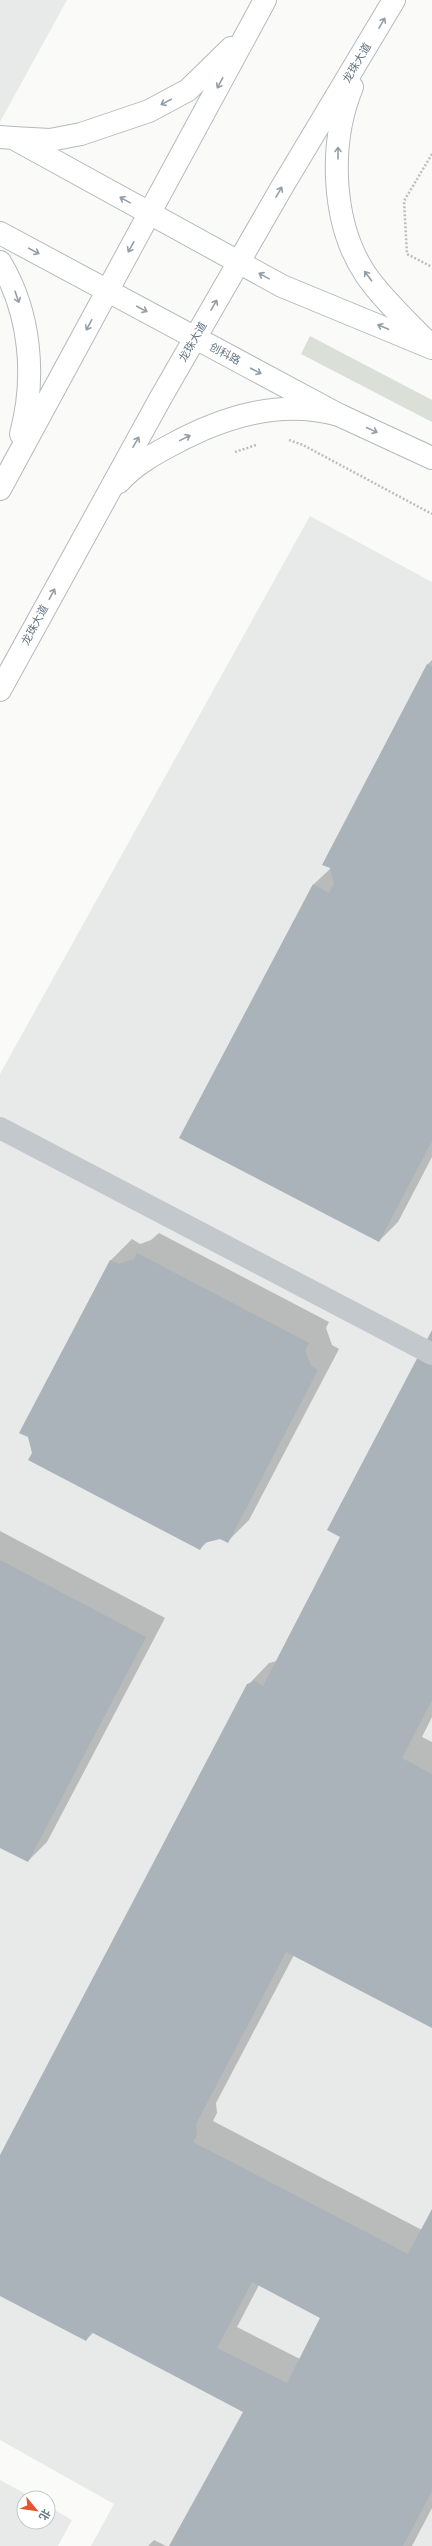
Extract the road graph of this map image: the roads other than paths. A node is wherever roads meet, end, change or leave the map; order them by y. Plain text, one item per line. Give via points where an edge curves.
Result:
1 (265, 0) edge
2 (394, 0) edge
3 (248, 32) junction
4 (369, 45) junction
5 (6, 138) edge
6 (150, 213) junction
7 (0, 233) edge
8 (0, 262) edge
9 (238, 262) junction
10 (107, 291) junction
11 (195, 338) junction
12 (432, 347) edge
13 (340, 415) junction
14 (432, 458) edge
15 (13, 466) junction
16 (0, 489) edge
17 (100, 504) junction
18 (0, 690) edge
19 (0, 1128) edge
20 (432, 1354) edge

1 - 3 main road
4 -> 2 main road, 龙珠大道
3 -> 5 main road via 188,90 149,111 80,134 50,140
3 -> 6 main road
9 -> 4 main road, 龙珠大道
12 -> 4 main road via 366,275 352,248 343,218 338,185 338,144 347,99
6 -> 5 main road
6 - 9 main road
6 -> 10 main road
7 -> 10 main road, 创科路
8 -> 15 main road via 10,278 18,300 31,371 27,412
11 -> 9 main road, 龙珠大道
12 -> 9 main road via 282,286
10 -> 11 main road, 创科路
10 -> 15 main road
11 -> 13 main road, 创科路
17 -> 11 main road, 龙珠大道
13 -> 14 main road, 创科路
17 -> 13 main road via 127,473 153,454 224,421 251,413 289,408 322,410
15 - 16 main road
18 -> 17 main road, 龙珠大道
19 - 20 street

